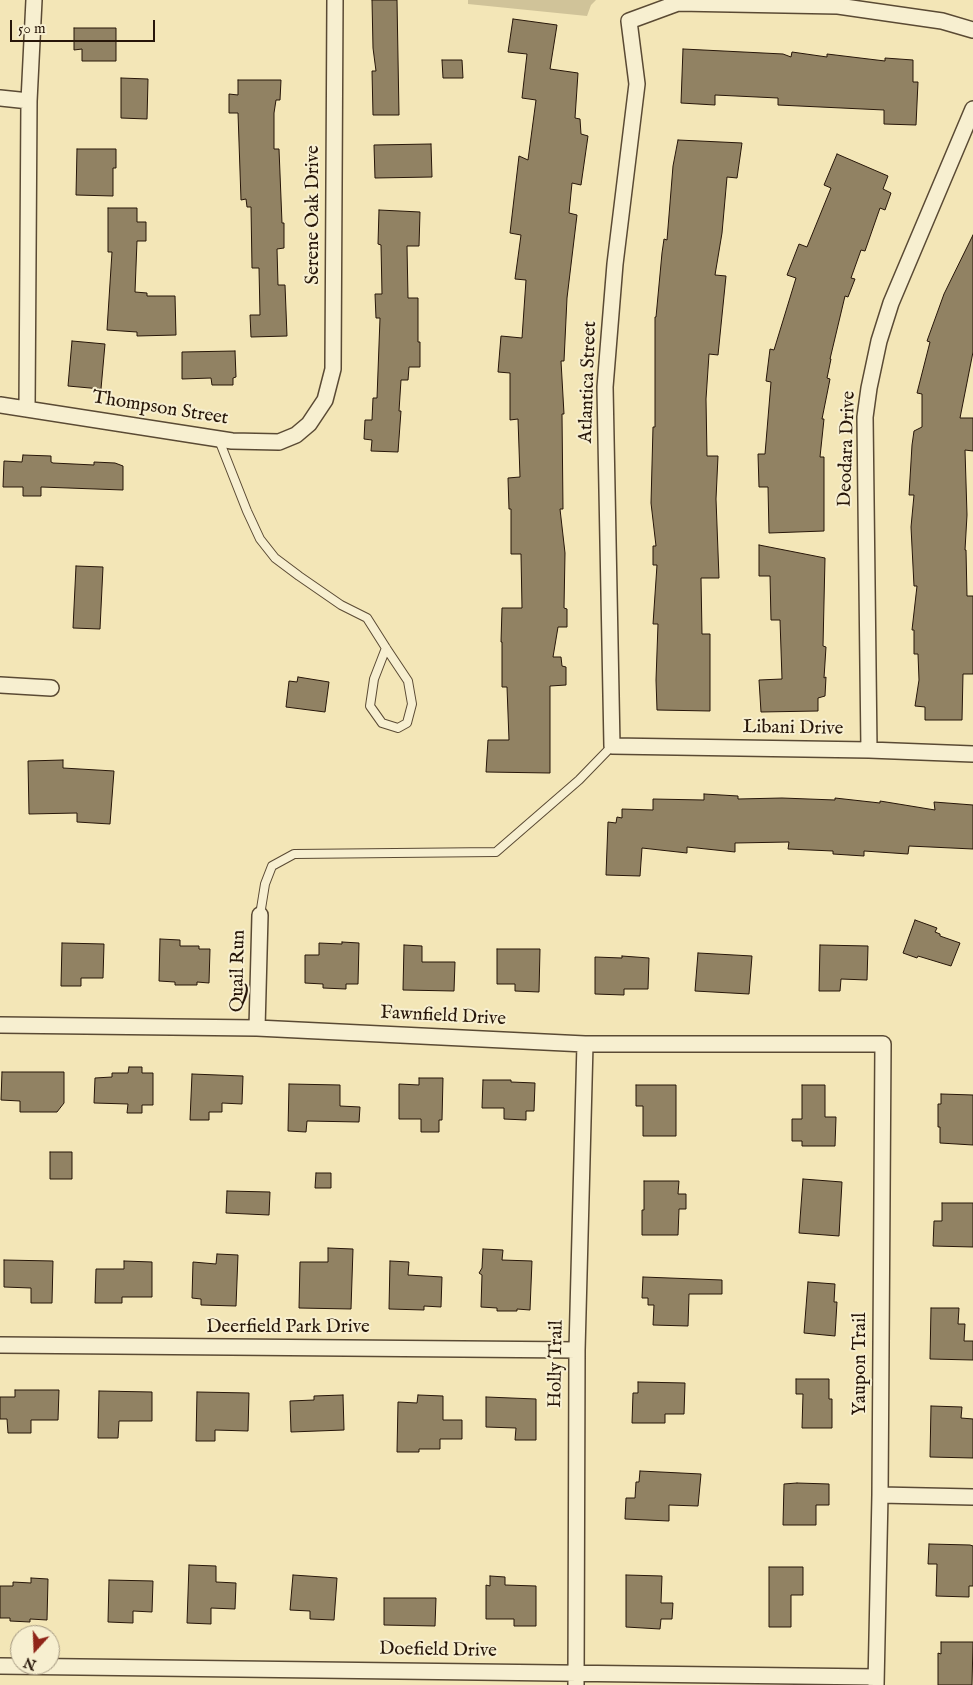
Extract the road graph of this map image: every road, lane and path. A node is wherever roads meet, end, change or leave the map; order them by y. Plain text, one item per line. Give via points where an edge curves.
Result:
1 (34, 0) edge
2 (335, 0) edge
3 (973, 30) edge
4 (0, 98) edge
5 (29, 101) junction
6 (973, 109) edge
7 (0, 405) edge
8 (27, 408) junction
9 (310, 424) joint
10 (219, 440) junction
11 (386, 648) junction
12 (0, 685) edge
13 (51, 688) dead end
14 (612, 746) junction
15 (869, 750) junction
16 (973, 754) edge
17 (260, 915) joint
18 (0, 1025) edge
19 (257, 1028) junction
20 (585, 1044) junction
21 (883, 1044) joint
22 (0, 1345) edge
23 (577, 1350) junction
24 (880, 1495) junction
25 (973, 1497) edge
26 (0, 1666) edge
27 (576, 1679) edge
28 (876, 1681) edge

1 - 5 street
2 - 9 street, Serene Oak Drive via 333,369 325,400
3 - 14 street, Atlantica Street via 942,21 838,6 678,3 629,20 637,84 615,264 605,387
4 - 5 street
5 - 8 street
6 - 15 street, Deodara Drive via 891,302 869,388 865,417
7 - 8 street, Thompson Street
8 - 10 street, Thompson Street
9 - 10 street, Thompson Street via 279,442
10 - 11 lane via 260,539 275,558 341,605 367,618
11 - 11 lane via 408,682 412,704 407,723 398,728 382,723 370,706 374,679
12 - 13 street
14 - 15 street, Libani Drive
14 - 17 lane via 579,780 496,852 294,854 272,866 265,884
15 - 16 street, Libani Drive
17 - 19 street, Quail Run
18 - 19 street, Fawnfield Drive
19 - 20 street, Fawnfield Drive
20 - 21 street, Fawnfield Drive
20 - 23 street, Holly Trail
21 - 24 street, Yaupon Trail
22 - 23 street, Deerfield Park Drive
23 - 27 street, Holly Trail
24 - 25 street
24 - 28 street, Yaupon Trail
26 - 27 street, Doefield Drive
27 - 28 street, Doefield Drive

